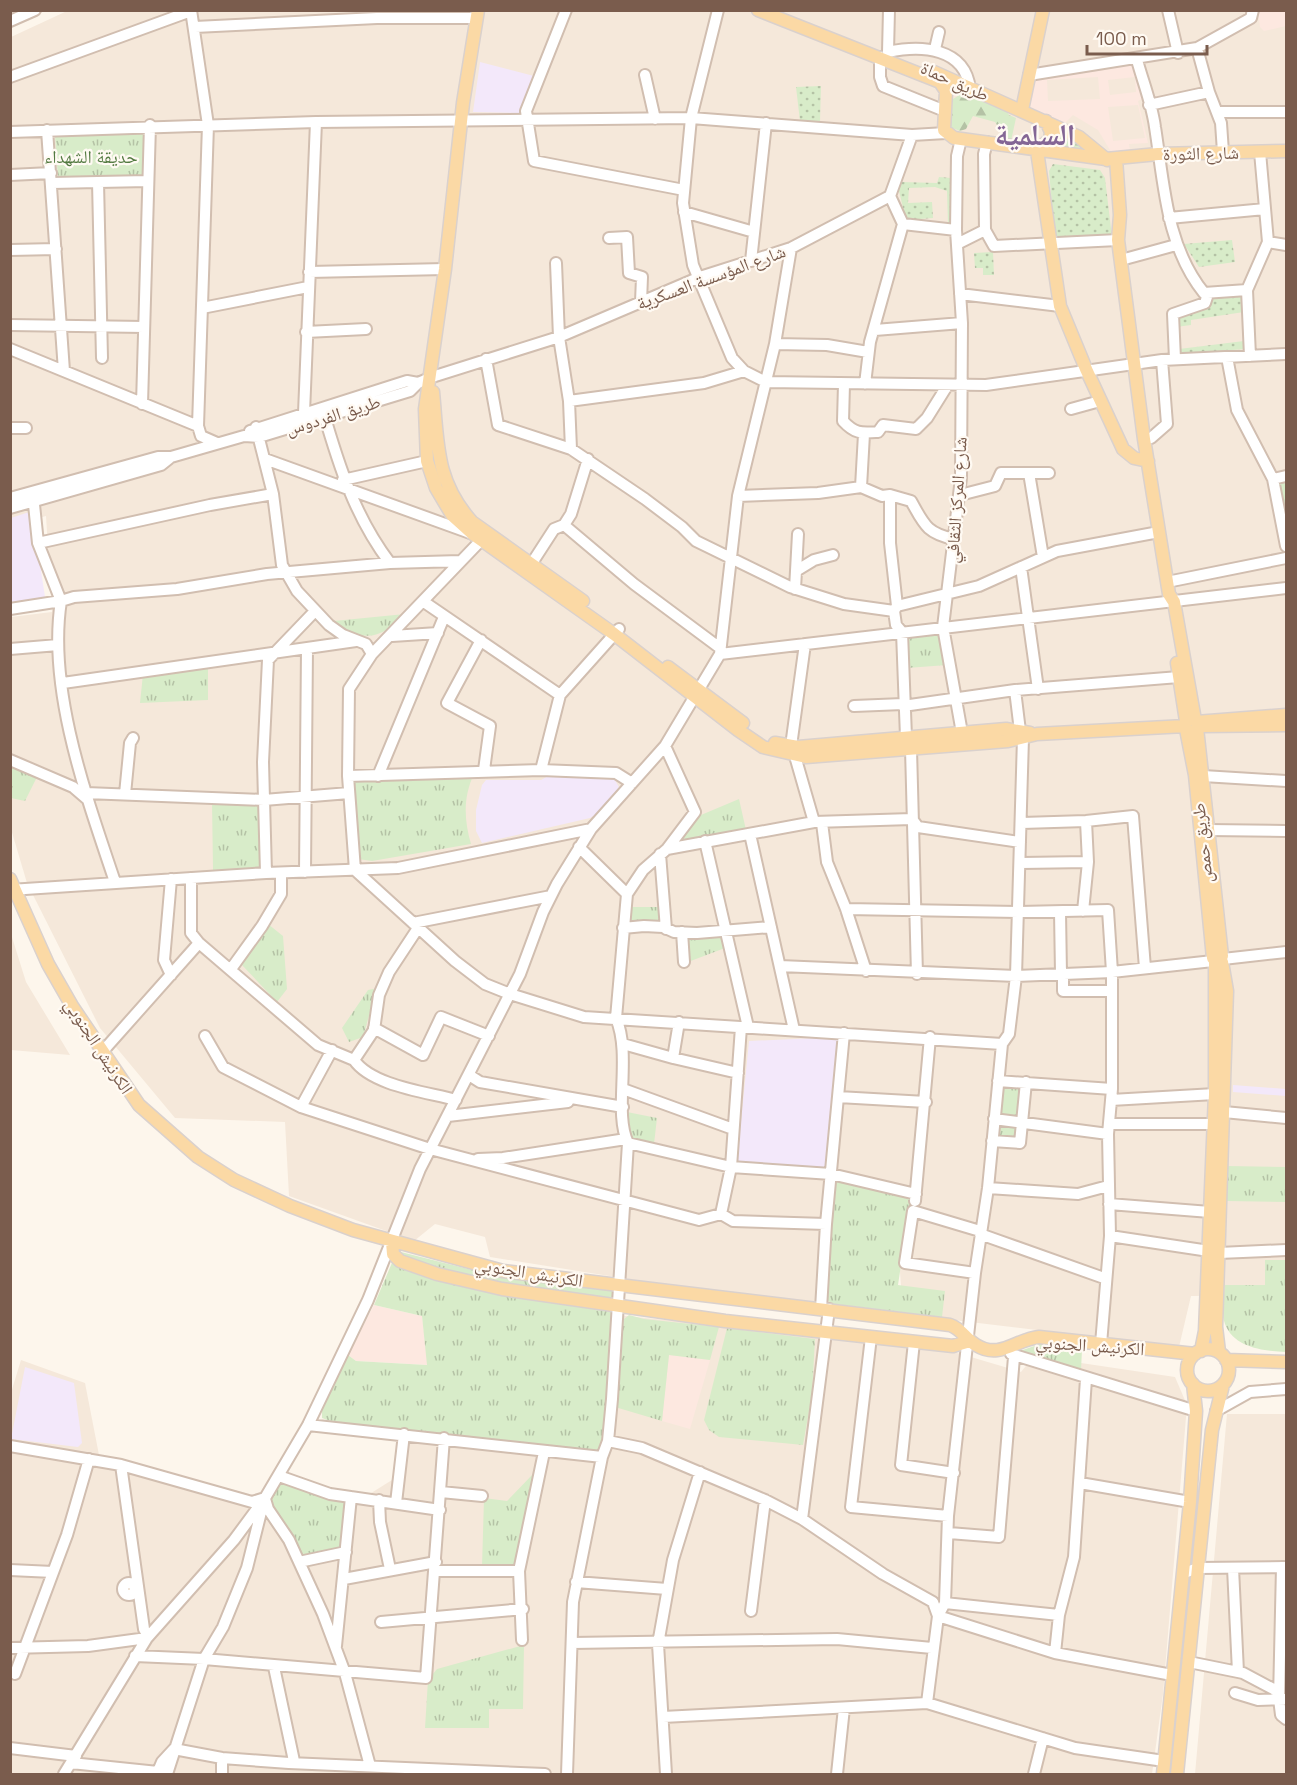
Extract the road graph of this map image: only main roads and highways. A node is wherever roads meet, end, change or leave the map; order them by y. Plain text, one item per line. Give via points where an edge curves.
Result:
1 (758, 10) edge
2 (781, 10) edge
3 (1043, 10) edge
4 (480, 13) edge
5 (884, 55) junction
6 (966, 87) junction
7 (946, 96) junction
8 (1022, 110) junction
9 (1046, 121) junction
10 (1037, 151) junction
11 (1287, 151) edge
12 (1111, 159) junction
13 (432, 377) junction
14 (1148, 461) junction
15 (481, 536) junction
16 (1169, 595) junction
17 (616, 631) junction
18 (1287, 716) edge
19 (1192, 724) junction
20 (1287, 725) edge
21 (1021, 734) junction
22 (909, 743) junction
23 (11, 887) edge
24 (1218, 960) junction
25 (392, 1242) junction
26 (1214, 1252) junction
27 (970, 1341) junction
28 (1198, 1352) junction
29 (1223, 1356) junction
30 (1287, 1362) edge
31 (1193, 1384) junction
32 (1223, 1385) junction
33 (1162, 1774) edge
34 (1178, 1774) edge

1 - 5 main road, طريق حماة
2 - 5 main road, طريق حماة
3 - 8 main road
4 - 13 main road via 463,103
5 - 6 main road, طريق حماة
5 - 7 main road, طريق حماة via 936,79 944,86
6 - 7 main road via 953,88
6 - 8 main road, طريق حماة
7 - 10 main road, طريق حماة via 946,133 960,139
8 - 9 main road, طريق حماة
9 - 10 main road via 1050,139
9 - 12 main road, طريق حماة
10 - 12 main road
10 - 14 main road via 1060,306 1122,449 1134,458
11 - 12 main road, شارع الثورة
12 - 14 main road, طريق حمص
13 - 15 main road via 440,467 458,507
13 - 15 main road via 425,409 427,460 452,515
14 - 16 main road, طريق حمص
15 - 17 main road
15 - 17 main road via 532,563
16 - 19 main road, طريق حمص
16 - 19 main road, طريق حمص via 1179,677
17 - 22 main road via 696,694 793,751
18 - 19 main road
19 - 20 main road via 1218,728
19 - 21 main road
19 - 24 main road, طريق حمص
19 - 24 main road, طريق حمص via 1203,776
21 - 22 main road
21 - 22 main road via 1006,729
23 - 25 main road, الكرنيش الجنوبي via 48,964 139,1106 198,1157 234,1180 290,1206
24 - 26 main road via 1210,1212
24 - 26 main road via 1227,992
25 - 27 main road, الكرنيش الجنوبي via 503,1271 950,1325
25 - 27 main road via 396,1259 436,1274 502,1289 824,1332 953,1346
26 - 28 main road
26 - 29 main road via 1216,1327
27 - 28 main road, الكرنيش الجنوبي via 1010,1354 1024,1341 1040,1337
28 - 29 main road
28 - 31 main road via 1188,1366
29 - 30 main road
29 - 32 main road via 1229,1373
31 - 32 main road via 1211,1391
31 - 33 main road via 1196,1412 1190,1502
32 - 34 main road via 1216,1411

